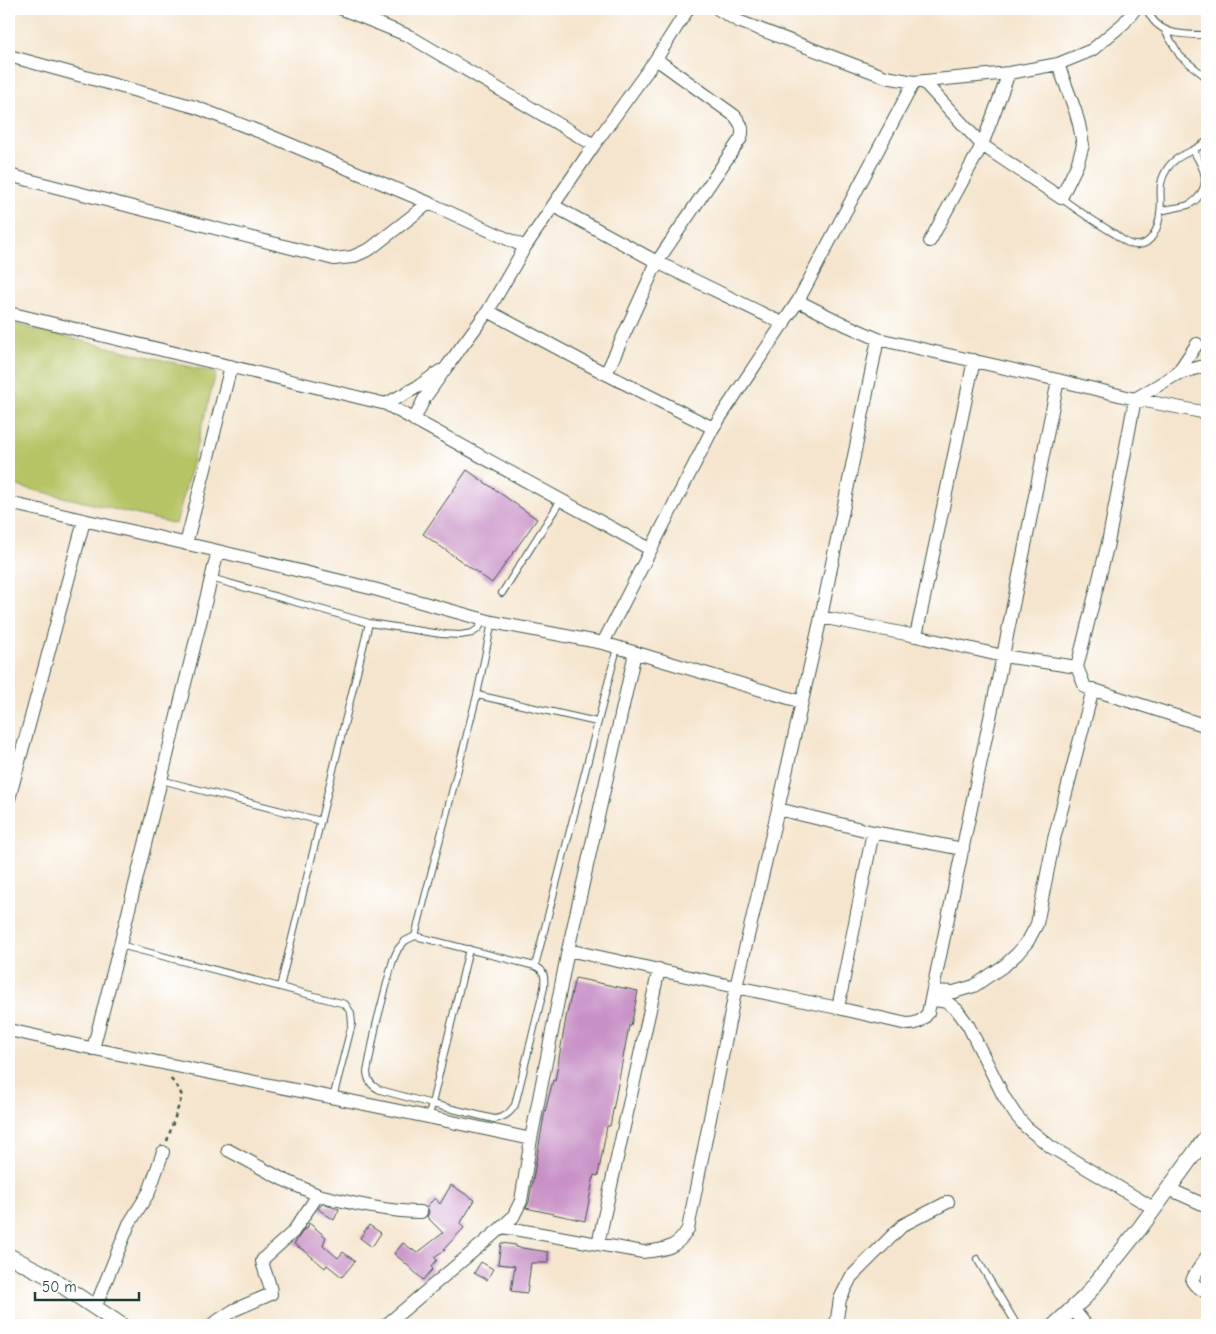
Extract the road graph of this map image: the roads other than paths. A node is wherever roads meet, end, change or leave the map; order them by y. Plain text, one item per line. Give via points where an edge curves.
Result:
1 (342, 9) edge
2 (688, 9) edge
3 (718, 9) edge
4 (1136, 9) edge
5 (1147, 9) edge
6 (1164, 29) junction
7 (1207, 35) edge
8 (9, 56) edge
9 (656, 59) junction
10 (1058, 64) junction
11 (1009, 73) junction
12 (1207, 78) edge
13 (919, 82) junction
14 (1207, 141) edge
15 (594, 145) junction
16 (982, 145) junction
17 (1193, 150) junction
18 (9, 175) edge
19 (1061, 198) junction
20 (429, 203) junction
21 (554, 206) junction
22 (1161, 212) junction
23 (930, 241) dead end
24 (525, 247) junction
25 (657, 262) junction
26 (798, 301) junction
27 (488, 312) junction
28 (9, 313) edge
29 (784, 324) junction
30 (878, 339) junction
31 (1197, 344) dead end
32 (974, 360) junction
33 (448, 365) junction
34 (1207, 365) edge
35 (231, 366) junction
36 (606, 374) junction
37 (1177, 374) junction
38 (1058, 380) junction
39 (1135, 399) junction
40 (386, 404) junction
41 (1207, 413) edge
42 (414, 420) junction
43 (713, 428) junction
44 (561, 500) junction
45 (9, 504) edge
46 (84, 521) junction
47 (186, 544) junction
48 (650, 549) junction
49 (218, 551) junction
50 (211, 578) junction
51 (502, 593) dead end
52 (821, 617) junction
53 (488, 621) junction
54 (369, 623) junction
55 (916, 636) junction
56 (603, 643) junction
57 (617, 648) junction
58 (634, 653) junction
59 (1003, 656) junction
60 (1077, 667) junction
61 (1094, 690) junction
62 (477, 695) junction
63 (802, 702) junction
64 (597, 722) junction
65 (1207, 726) edge
66 (161, 780) junction
67 (9, 799) edge
68 (778, 809) junction
69 (321, 821) junction
70 (873, 832) junction
71 (963, 849) junction
72 (415, 936) junction
73 (120, 944) junction
74 (469, 949) junction
75 (568, 950) junction
76 (536, 966) junction
77 (659, 969) junction
78 (280, 987) junction
79 (736, 987) junction
80 (932, 995) junction
81 (838, 1008) junction
82 (9, 1030) edge
83 (93, 1049) junction
84 (333, 1098) junction
85 (430, 1110) junction
86 (1207, 1136) edge
87 (531, 1140) junction
88 (228, 1150) dead end
89 (163, 1152) road end
90 (1169, 1189) junction
91 (318, 1195) junction
92 (948, 1202) dead end
93 (1207, 1206) edge
94 (1155, 1209) junction
95 (421, 1212) dead end
96 (502, 1227) junction
97 (598, 1244) junction
98 (9, 1256) edge
99 (1207, 1256) edge
100 (977, 1258) dead end
101 (1207, 1293) edge
102 (95, 1308) junction
103 (1073, 1309) junction
104 (121, 1325) edge
105 (211, 1325) edge
106 (386, 1325) edge
107 (836, 1325) edge
108 (1017, 1325) edge
109 (1055, 1325) edge
110 (1086, 1325) edge

1 - 15 street via 409,36
2 - 9 street
3 - 13 street via 738,21 886,78
4 - 10 street via 1124,24 1092,50
5 - 6 lane
6 - 7 lane via 1178,34
6 - 12 lane via 1180,56
8 - 20 street via 195,108
9 - 15 street
9 - 25 street via 735,116 743,129 741,138
10 - 11 street
10 - 19 street via 1080,124 1083,146
11 - 13 street
11 - 16 street
13 - 16 street
13 - 26 street
14 - 17 lane
15 - 21 street
16 - 19 street
16 - 23 street
17 - 22 lane via 1173,161 1166,170 1160,184
17 - 22 lane via 1206,177 1201,195 1186,206
18 - 20 street via 334,259 352,257 370,249
19 - 22 lane via 1135,245 1149,241 1157,230
20 - 24 street
21 - 24 street
21 - 25 street
24 - 27 street
25 - 29 street
25 - 36 street
26 - 29 street
26 - 30 street
27 - 33 street
27 - 36 street
28 - 35 street
29 - 43 street
30 - 32 street
30 - 52 street
31 - 37 street
32 - 38 street
32 - 55 street
33 - 40 street
33 - 42 street via 424,399
34 - 37 street
35 - 40 street
35 - 47 street
36 - 43 street
37 - 39 street
38 - 39 street
38 - 59 street
39 - 41 street
39 - 60 street via 1108,543
40 - 42 street
42 - 44 street
43 - 48 street
44 - 48 street
44 - 51 lane
45 - 46 street
46 - 47 street
46 - 67 street
47 - 49 street
48 - 56 street
49 - 50 street
49 - 53 street
50 - 54 lane
50 - 66 street
52 - 55 street
52 - 63 street
53 - 54 lane via 472,633 460,635
53 - 56 street
53 - 62 lane
54 - 69 lane
55 - 59 street
56 - 57 street
57 - 58 street
57 - 64 lane
58 - 63 street
58 - 75 street
59 - 60 street
59 - 71 street
60 - 61 street via 1086,687
61 - 65 street
61 - 80 street via 1054,839 1037,924 1017,954 982,981 954,992
62 - 64 lane
62 - 72 lane
63 - 68 street
64 - 76 lane
66 - 69 lane
66 - 73 street
68 - 70 street
68 - 79 street
69 - 78 lane
70 - 71 street
70 - 81 street
71 - 80 street
72 - 74 lane
72 - 85 lane via 405,941 393,960 367,1072 373,1086
73 - 78 lane
73 - 83 street
74 - 76 lane
74 - 85 lane
75 - 77 street
75 - 87 street
76 - 85 lane via 544,973 544,988 515,1105 510,1112 494,1119
77 - 79 street
77 - 97 street
78 - 84 lane via 345,1004 351,1013 352,1024
79 - 81 street
79 - 97 street via 684,1237 663,1250 643,1252
80 - 81 street via 928,1012 923,1019 912,1024
80 - 94 street via 957,1010 1004,1097 1026,1127 1051,1147
82 - 83 street
83 - 84 street
84 - 85 street
85 - 87 street
86 - 90 street
87 - 96 street via 521,1201 513,1217
88 - 91 street
89 - 102 street via 149,1192 125,1232
90 - 93 street
90 - 94 street
91 - 95 street via 381,1209
91 - 105 street via 293,1232 262,1261 271,1294 234,1310
92 - 107 street via 904,1226 851,1277 840,1299
94 - 103 street
96 - 97 street
96 - 106 street
98 - 102 street via 48,1276
99 - 101 street via 1192,1281
100 - 108 lane
102 - 104 street
103 - 109 street
103 - 110 street

